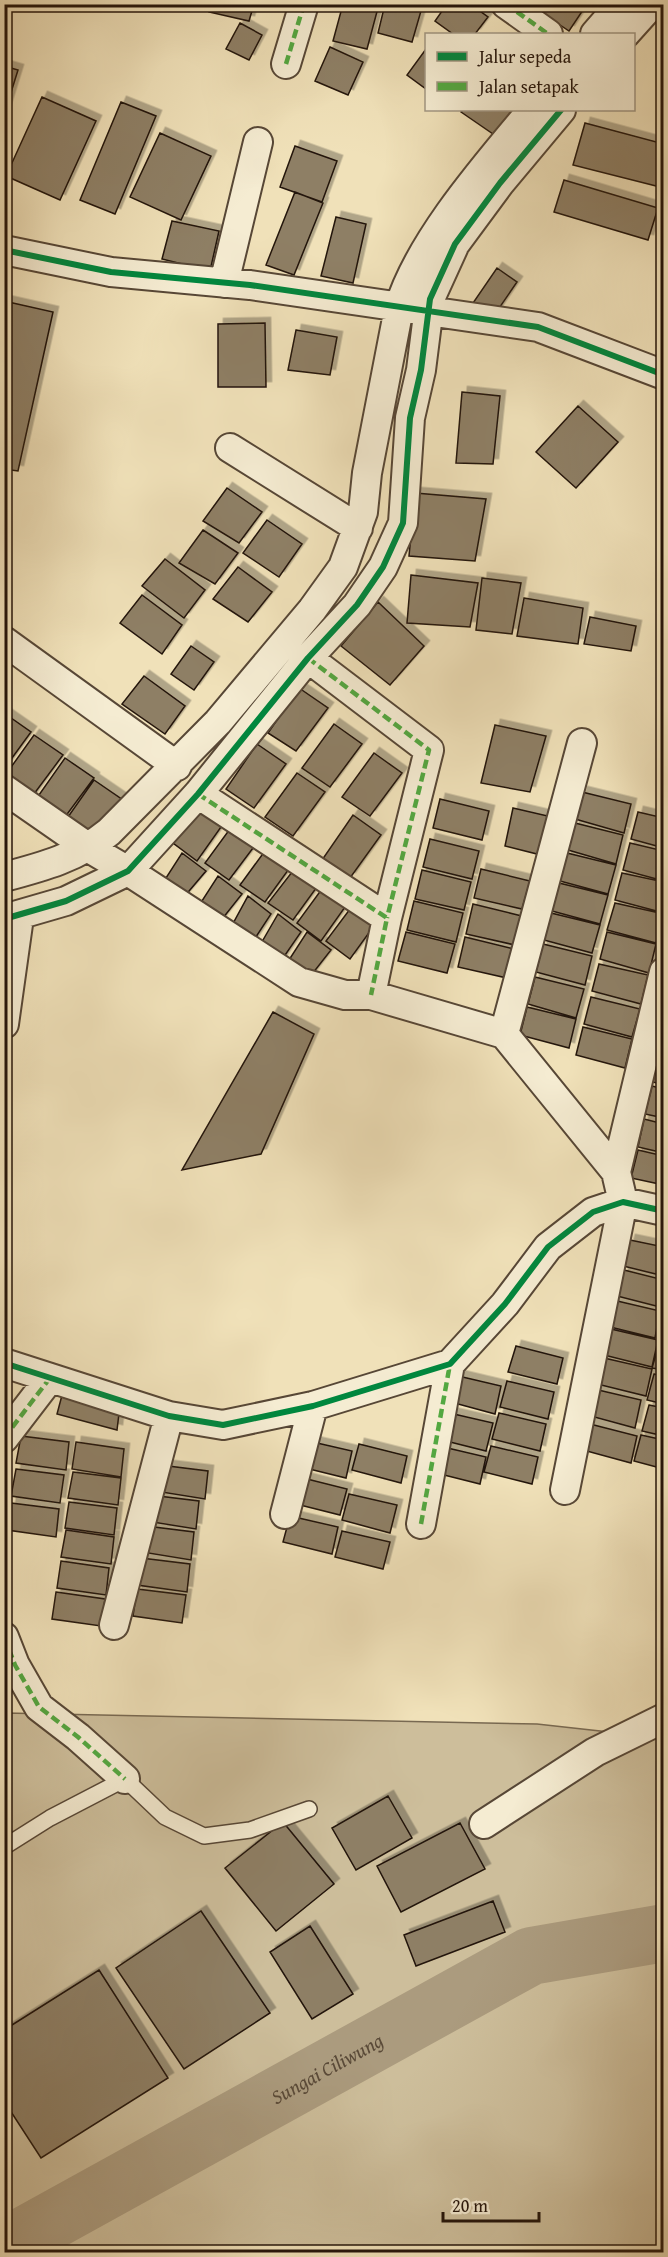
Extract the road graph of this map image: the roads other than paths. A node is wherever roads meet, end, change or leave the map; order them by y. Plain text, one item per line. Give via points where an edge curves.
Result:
1 (304, 4) edge
2 (506, 4) edge
3 (621, 4) edge
4 (652, 4) edge
5 (547, 33) edge
6 (596, 33) edge
7 (626, 33) edge
8 (286, 63) dead end
9 (531, 111) edge
10 (560, 111) edge
11 (258, 142) dead end
12 (4, 250) edge
13 (224, 283) junction
14 (399, 308) junction
15 (430, 312) junction
16 (663, 375) edge
17 (230, 448) dead end
18 (358, 528) junction
19 (4, 641) edge
20 (308, 658) junction
21 (582, 743) dead end
22 (177, 766) junction
23 (4, 789) edge
24 (198, 794) junction
25 (89, 848) junction
26 (128, 870) junction
27 (4, 877) edge
28 (12, 918) edge
29 (387, 918) junction
30 (663, 972) edge
31 (371, 995) junction
32 (4, 1024) edge
33 (504, 1035) junction
34 (616, 1172) junction
35 (623, 1202) junction
36 (663, 1211) edge
37 (4, 1363) edge
38 (450, 1364) junction
39 (50, 1378) junction
40 (313, 1406) junction
41 (169, 1416) junction
42 (4, 1438) edge
43 (566, 1490) dead end
44 (285, 1514) dead end
45 (421, 1524) dead end
46 (114, 1625) dead end
47 (4, 1637) edge
48 (663, 1718) edge
49 (125, 1779) junction
50 (309, 1809) dead end
51 (484, 1824) dead end
52 (4, 1847) edge

1 - 8 street
2 - 5 street
3 - 6 street
4 - 7 street
9 - 14 street via 479,174 426,251 407,282
10 - 15 street via 455,244 430,299
11 - 13 street
12 - 13 street via 111,272
13 - 14 street
14 - 15 street
14 - 18 street
15 - 16 street via 538,327
15 - 20 street via 410,418 403,523 382,567 357,605
17 - 18 street
18 - 22 street via 343,567 312,610
19 - 22 street
20 - 24 street
20 - 29 street via 429,750
21 - 33 street
22 - 25 street
23 - 25 street
24 - 26 street
24 - 29 street
25 - 26 street
25 - 27 street via 40,868
26 - 28 street via 66,901
26 - 31 street via 299,982 345,995
28 - 32 street
29 - 31 street
30 - 34 street
31 - 33 street
33 - 34 street
34 - 35 street
35 - 36 street
35 - 38 street via 593,1212 548,1247 505,1304
35 - 43 street
37 - 39 street
38 - 40 street
38 - 45 street
39 - 41 street
39 - 42 street
40 - 41 street via 223,1425
40 - 44 street
41 - 46 street
47 - 49 street via 39,1707
48 - 51 street via 595,1752
49 - 50 lane via 165,1817 204,1836 250,1830
49 - 52 lane

